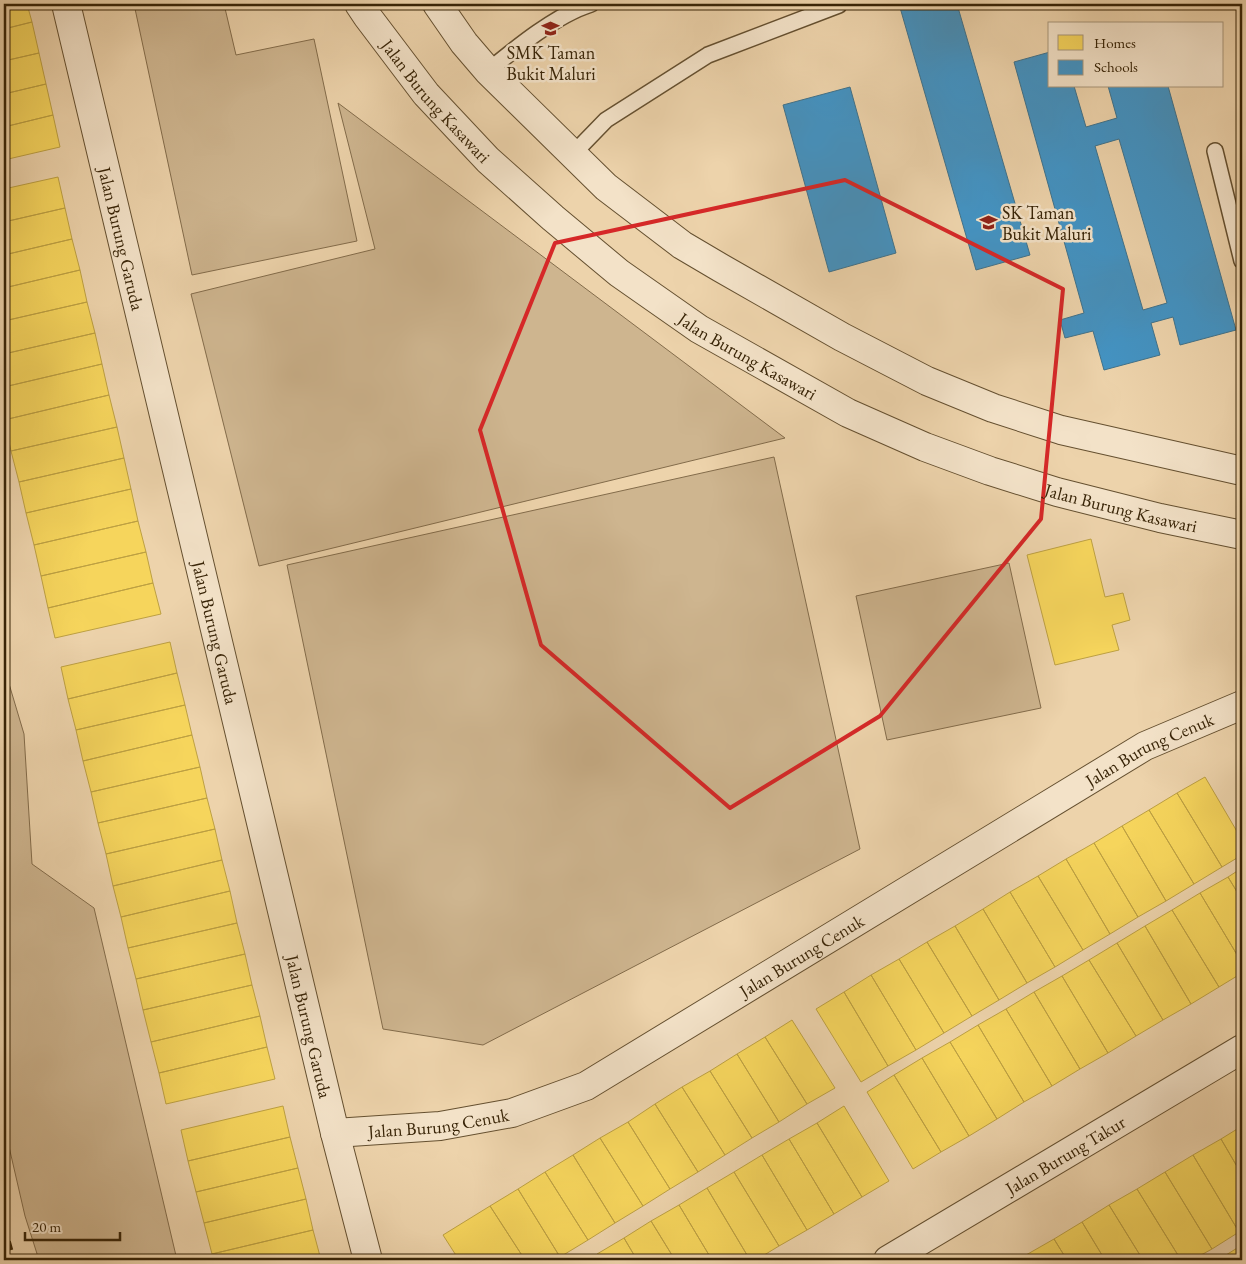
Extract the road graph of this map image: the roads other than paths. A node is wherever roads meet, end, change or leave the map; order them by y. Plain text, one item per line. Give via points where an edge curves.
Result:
1 (66, 4) edge
2 (359, 4) edge
3 (437, 4) edge
4 (591, 4) edge
5 (839, 5) edge
6 (488, 71) junction
7 (1215, 151) dead end
8 (573, 154) junction
9 (1242, 261) edge
10 (1242, 471) edge
11 (1242, 535) edge
12 (1242, 705) edge
13 (1242, 1049) edge
14 (335, 1133) junction
15 (368, 1260) edge
16 (888, 1260) edge

1 - 14 street, Jalan Burung Garuda
2 - 11 street, Jalan Burung Kasawari via 426,94 488,160 619,273 699,329 848,413 925,447 1057,492
3 - 6 street
4 - 6 lane via 578,8 525,41
5 - 8 lane via 708,55 606,120
6 - 8 street
7 - 9 lane
8 - 10 street via 606,187 682,245 834,332 928,381 993,408 1061,430
12 - 14 street, Jalan Burung Cenuk via 1145,746 586,1086 512,1113 440,1126
13 - 16 street, Jalan Burung Takur
14 - 15 street, Jalan Burung Garuda

